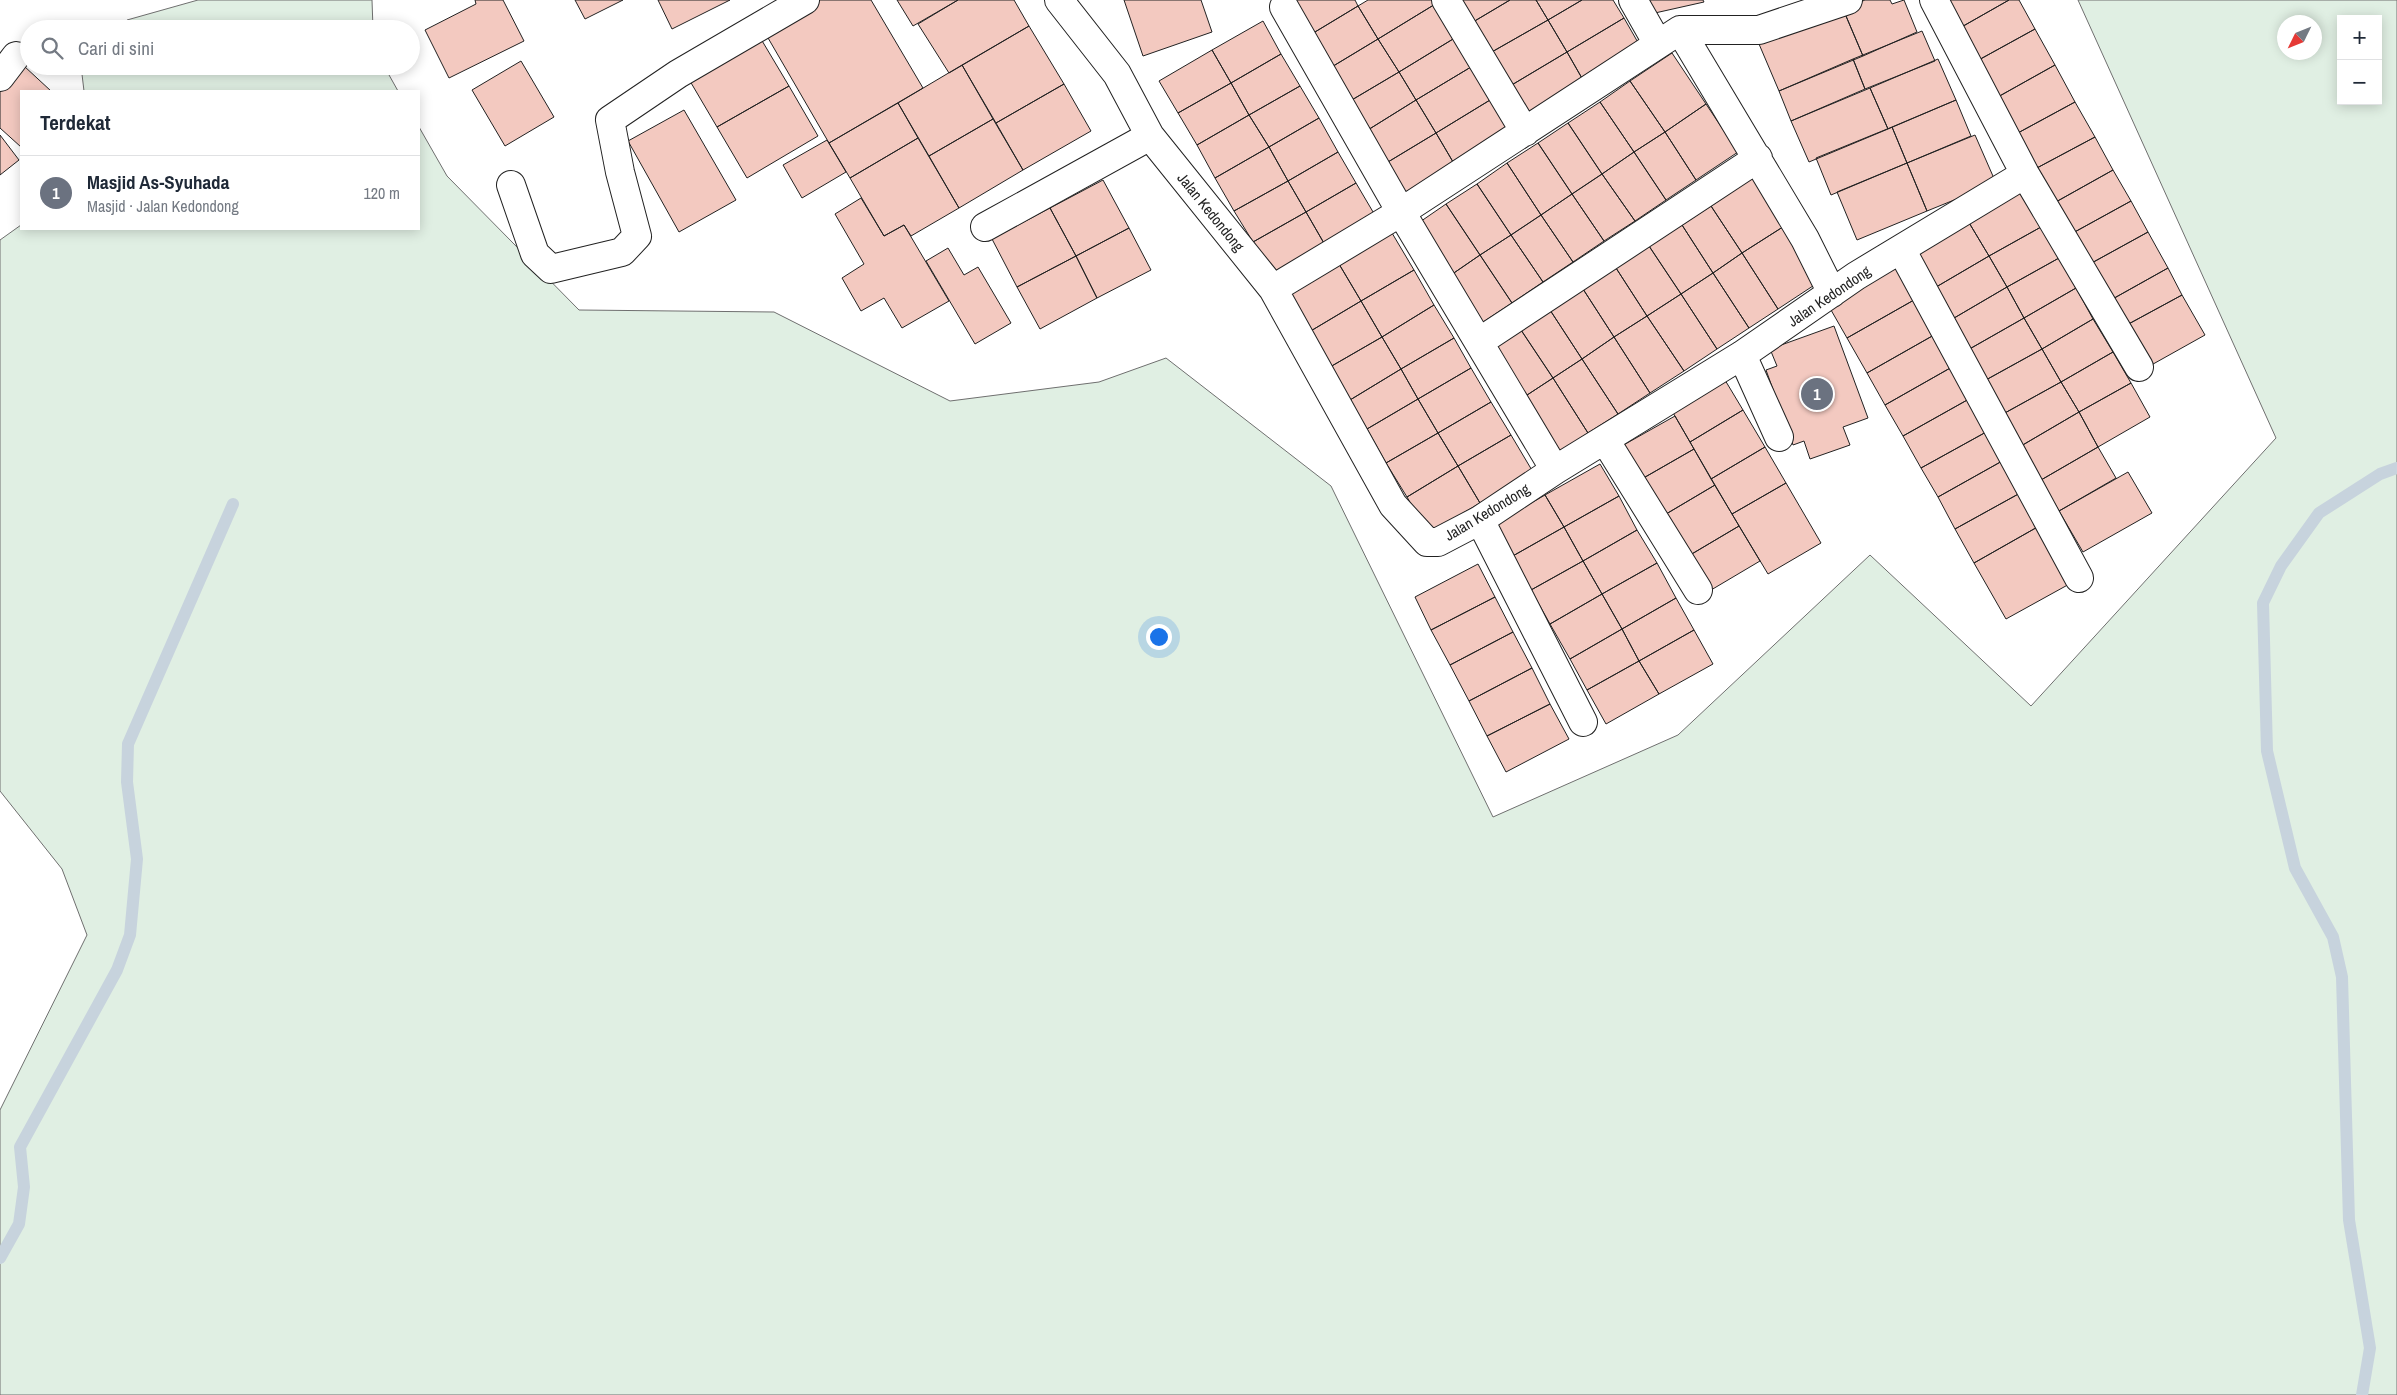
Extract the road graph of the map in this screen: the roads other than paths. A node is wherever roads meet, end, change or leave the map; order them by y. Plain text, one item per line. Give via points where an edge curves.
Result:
1 (805, 0) edge
2 (1059, 0) edge
3 (1446, 0) edge
4 (1633, 0) edge
5 (1848, 0) edge
6 (1934, 0) edge
7 (1284, 7) dead end
8 (1680, 30) junction
9 (1658, 44) junction
10 (1525, 132) junction
11 (1150, 136) junction
12 (1758, 158) junction
13 (2025, 174) junction
14 (511, 185) dead end
15 (1401, 212) junction
16 (985, 226) dead end
17 (1901, 249) junction
18 (1273, 289) junction
19 (1832, 293) junction
20 (1479, 342) junction
21 (1742, 355) junction
22 (2139, 367) dead end
23 (1779, 437) dead end
24 (1605, 440) junction
25 (1555, 470) junction
26 (1480, 520) junction
27 (2079, 578) dead end
28 (1698, 590) dead end
29 (1584, 722) dead end

1 - 14 street via 678,74 610,120 637,236 622,252 551,269 535,254
2 - 11 street, Jalan Kedondong via 1117,74
3 - 10 street
4 - 9 street
5 - 8 street via 1759,30
6 - 13 street
7 - 15 street
8 - 9 street
8 - 12 street
9 - 10 street
10 - 15 street
11 - 16 street
11 - 18 street, Jalan Kedondong
12 - 19 street
12 - 20 street
13 - 17 street, Jalan Kedondong
13 - 22 street
15 - 18 street
15 - 20 street
17 - 19 street, Jalan Kedondong
17 - 27 street
18 - 26 street, Jalan Kedondong via 1393,505 1426,542 1438,542
19 - 21 street, Jalan Kedondong
20 - 25 street
21 - 23 street
21 - 24 street, Jalan Kedondong
24 - 25 street, Jalan Kedondong
24 - 28 street
25 - 26 street, Jalan Kedondong
26 - 29 street

